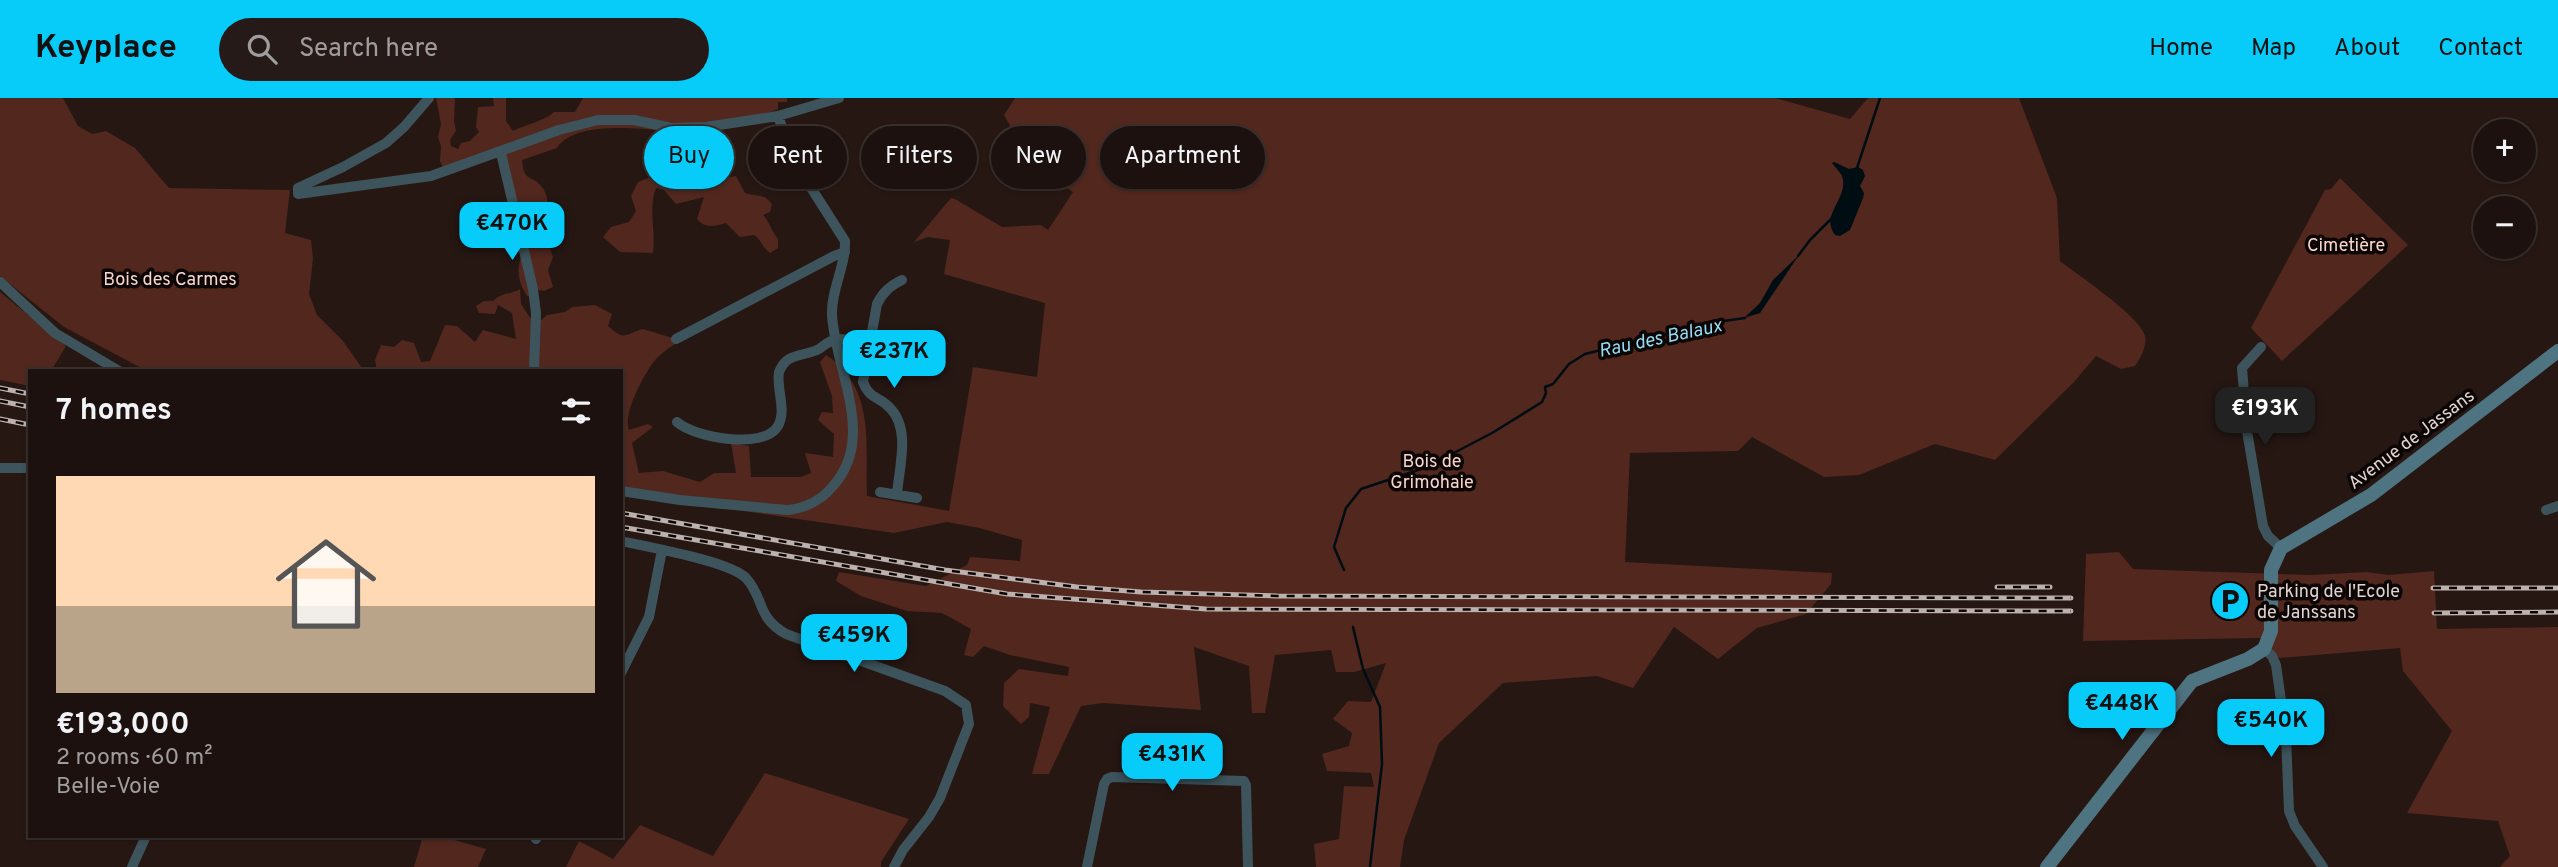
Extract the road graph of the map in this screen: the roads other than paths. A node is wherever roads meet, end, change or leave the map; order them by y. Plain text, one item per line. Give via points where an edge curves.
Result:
1 (429, 98) edge
2 (839, 98) edge
3 (778, 116) junction
4 (501, 153) junction
5 (845, 252) junction
6 (902, 280) dead end
7 (0, 282) edge
8 (676, 339) dead end
9 (836, 339) junction
10 (870, 344) junction
11 (2261, 347) dead end
12 (2558, 351) edge
13 (116, 369) edge
14 (534, 369) edge
15 (677, 422) dead end
16 (0, 468) edge
17 (28, 468) edge
18 (623, 491) edge
19 (880, 492) dead end
20 (897, 494) junction
21 (917, 498) dead end
22 (2558, 506) edge
23 (2546, 510) dead end
24 (623, 541) edge
25 (2281, 548) junction
26 (662, 550) junction
27 (2264, 649) junction
28 (623, 669) edge
29 (145, 838) edge
30 (132, 867) edge
31 (894, 867) edge
32 (1087, 867) edge
33 (1248, 867) edge
34 (2047, 867) edge
35 (2323, 867) edge

1 - 4 street via 386,143 297,189 298,194 414,179
2 - 3 street
3 - 4 street via 677,128 634,120 598,120
3 - 5 street via 789,151 844,237
4 - 14 street via 533,289
5 - 8 street
5 - 9 street via 833,302
6 - 10 street via 882,294 877,304
7 - 13 street via 55,333
9 - 10 street
9 - 15 street via 782,366 780,420 767,435 714,437
9 - 18 street via 852,413 852,448 839,480 814,503 773,511
10 - 20 street via 863,382 867,393 886,403 900,420
11 - 25 street via 2242,368 2245,414 2263,526
12 - 25 street, Avenue de Jassans via 2371,495
16 - 17 street
19 - 20 street
20 - 21 street
22 - 23 street
24 - 26 street
25 - 27 street via 2271,570 2271,631
26 - 28 street via 649,617
26 - 31 street via 733,569 745,577 767,620 786,634 945,691 966,705 969,724 940,798
27 - 34 street via 2192,681
27 - 35 street via 2276,665 2286,736 2289,811
29 - 30 street
32 - 33 street via 1104,785 1112,777 1244,781

